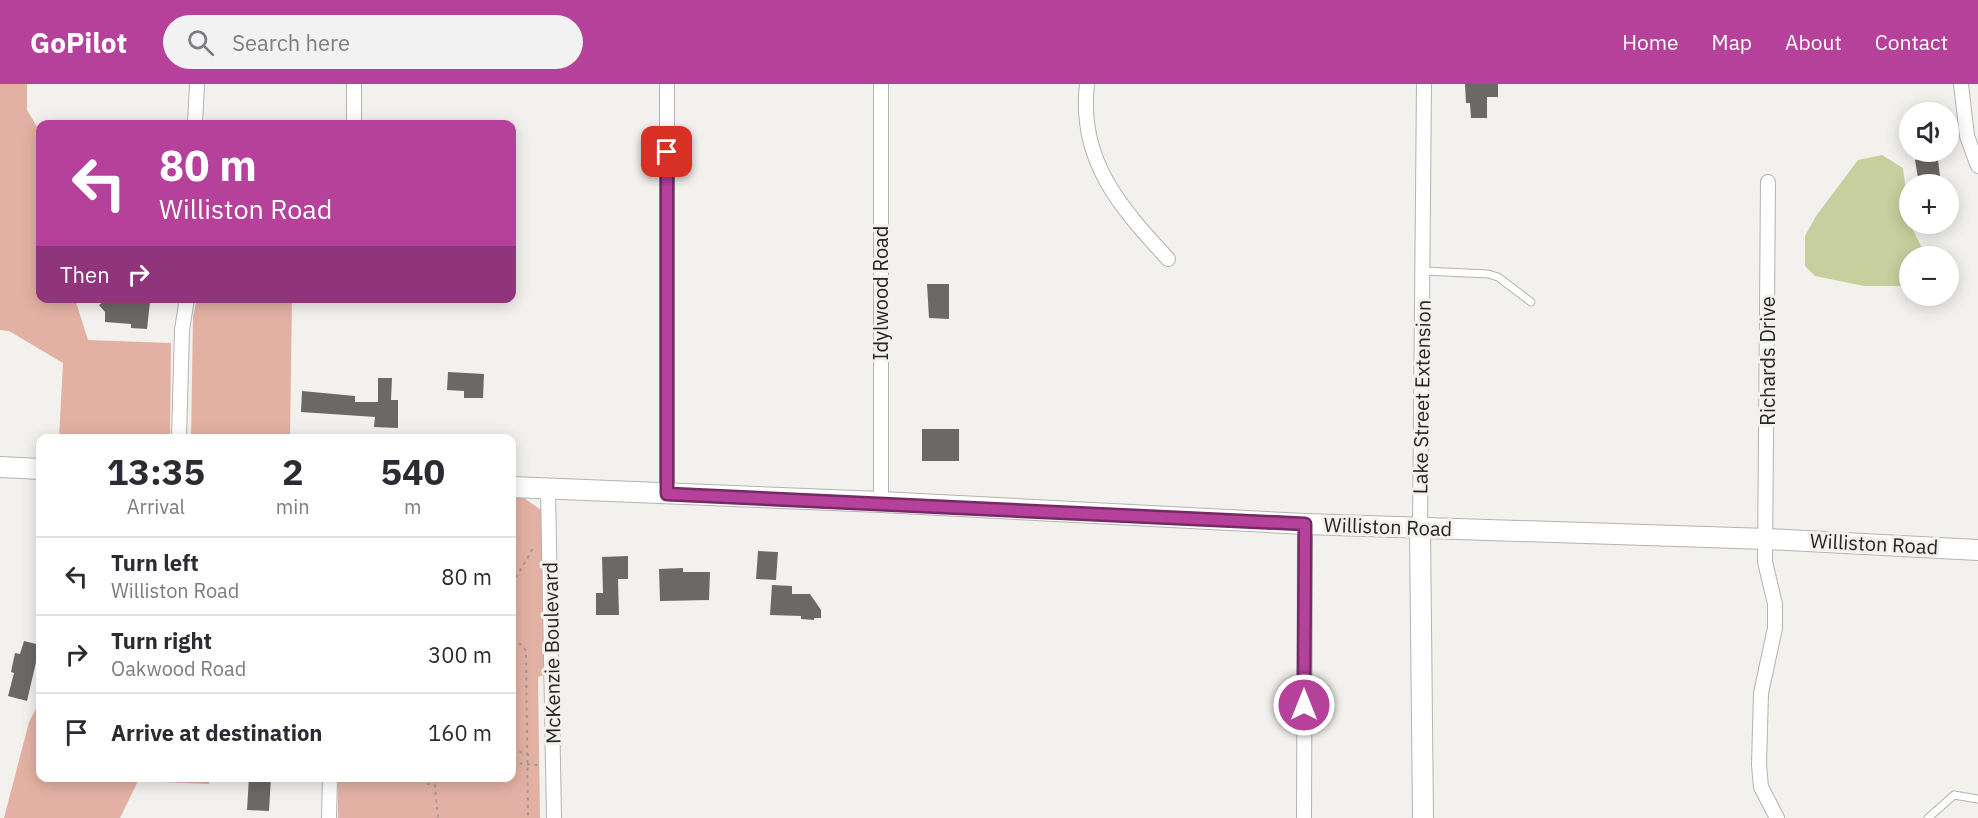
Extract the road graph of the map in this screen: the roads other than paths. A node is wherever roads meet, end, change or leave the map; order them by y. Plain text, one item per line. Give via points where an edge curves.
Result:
1 (197, 84) edge
2 (354, 84) edge
3 (667, 84) edge
4 (881, 84) edge
5 (1087, 84) edge
6 (1424, 84) edge
7 (1961, 84) edge
8 (195, 120) edge
9 (354, 120) edge
10 (1978, 166) edge
11 (1768, 183) dead end
12 (1168, 259) dead end
13 (1424, 271) junction
14 (1532, 302) dead end
15 (186, 303) edge
16 (179, 434) edge
17 (0, 467) edge
18 (36, 469) edge
19 (516, 487) edge
20 (548, 489) junction
21 (667, 494) junction
22 (881, 502) junction
23 (1305, 524) junction
24 (1420, 529) junction
25 (1767, 539) junction
26 (1978, 550) edge
27 (330, 782) edge
28 (1978, 799) edge
29 (329, 818) edge
30 (554, 818) edge
31 (1304, 818) edge
32 (1423, 818) edge
33 (1777, 818) edge
34 (1928, 818) edge

1 - 8 street
2 - 9 street
3 - 21 street
4 - 22 street, Idylwood Road
5 - 12 street via 1087,127 1106,184 1123,210
6 - 13 street, Lake Street Extension
7 - 10 street via 1967,136
11 - 25 street, Richards Drive
13 - 14 lane via 1488,274
13 - 24 street, Lake Street Extension
15 - 16 street
17 - 18 main road
19 - 20 main road, Williston Road
20 - 21 main road, Williston Road
20 - 30 street, McKenzie Boulevard
21 - 22 main road, Williston Road
22 - 23 main road, Williston Road
23 - 24 main road, Williston Road
23 - 31 street
24 - 25 main road, Williston Road
24 - 32 main road, Lake Street Extension
25 - 26 main road, Williston Road
25 - 33 street, Richards Drive via 1765,562 1775,604 1775,628 1761,693 1759,765 1761,787
27 - 29 street
28 - 34 lane via 1954,795

